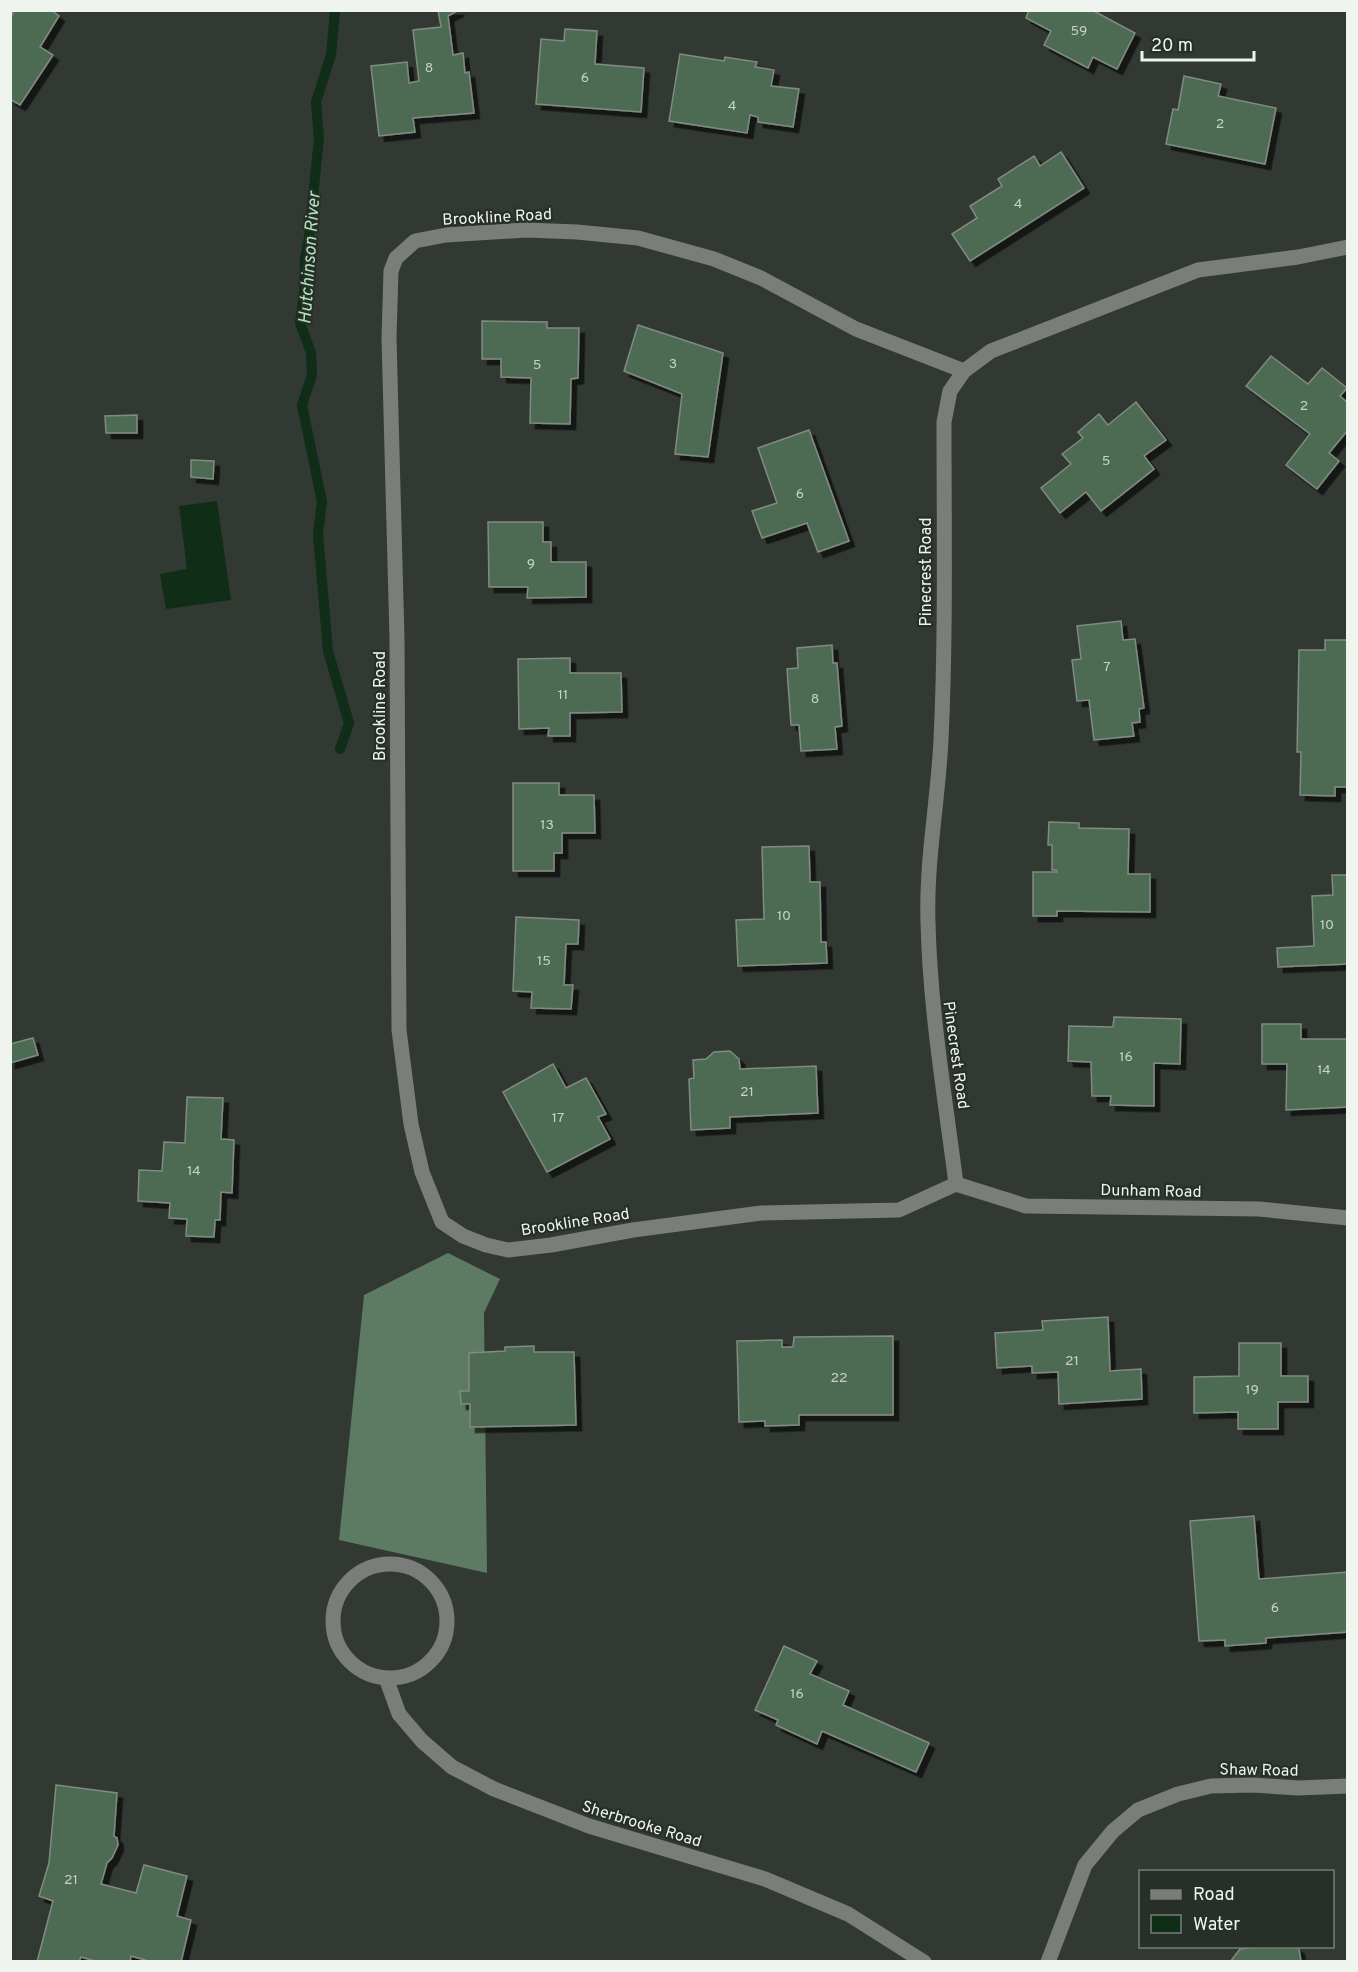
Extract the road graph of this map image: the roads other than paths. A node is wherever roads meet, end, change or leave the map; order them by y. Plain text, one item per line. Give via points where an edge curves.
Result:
1 (1347, 247) edge
2 (964, 371) junction
3 (956, 1184) junction
4 (1347, 1218) edge
5 (386, 1678) junction
6 (1347, 1786) edge
7 (924, 1962) edge
8 (1048, 1962) edge

1 - 2 street, Pinecrest Road via 1198,270 991,351
2 - 3 street, Pinecrest Road via 950,391 944,422 943,694 927,919 931,993
2 - 3 street, Brookline Road via 856,329 761,278 714,259 638,238 526,230 446,235 415,241 404,248 391,271 399,1030 411,1124 422,1172 442,1222 464,1236 508,1250 761,1212 899,1210
3 - 4 street, Dunham Road via 1026,1206 1259,1209
5 - 5 street via 409,1675 426,1665 446,1633 447,1615 439,1590 428,1578 402,1564 375,1565 357,1574 340,1593 334,1611 336,1640 352,1664
5 - 7 street, Sherbrooke Road via 399,1714 452,1767 494,1789 589,1826 765,1879 848,1914
6 - 8 street, Shaw Road via 1211,1786 1138,1810 1085,1865

